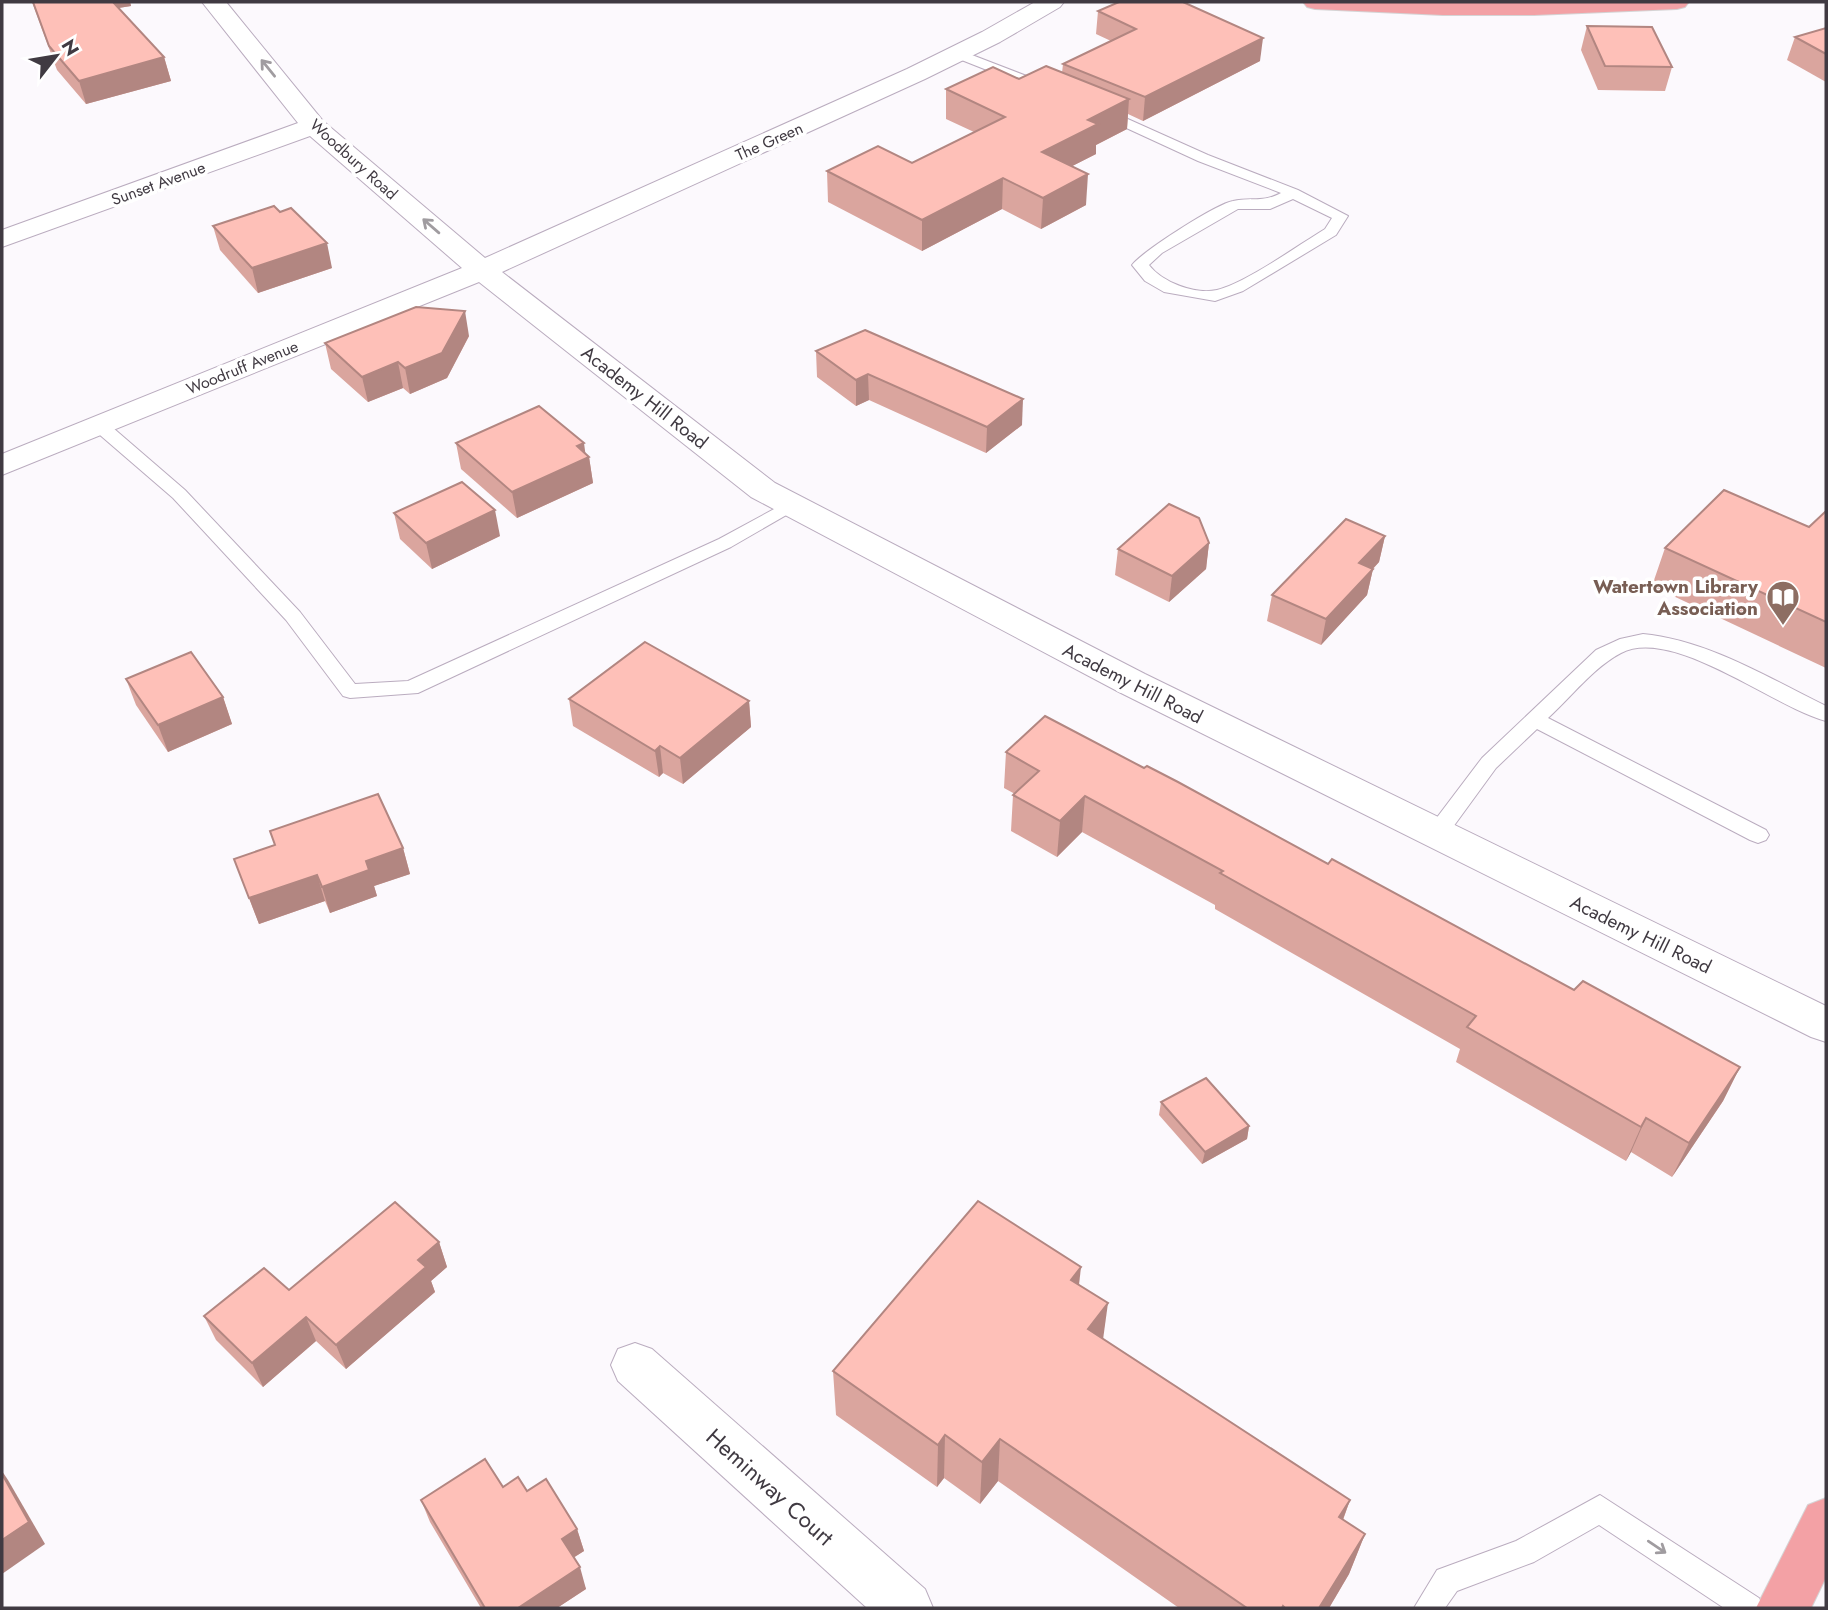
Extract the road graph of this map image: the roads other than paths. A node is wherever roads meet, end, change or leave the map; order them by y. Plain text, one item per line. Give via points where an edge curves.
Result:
1 (214, 2) edge
2 (1052, 2) edge
3 (1315, 2) edge
4 (1677, 2) edge
5 (959, 54) junction
6 (1063, 96) edge
7 (1087, 106) edge
8 (314, 127) junction
9 (1293, 193) junction
10 (2, 239) edge
11 (482, 271) junction
12 (99, 425) junction
13 (2, 464) edge
14 (793, 506) junction
15 (1826, 714) edge
16 (1535, 720) junction
17 (1437, 834) junction
18 (1758, 835) dead end
19 (1826, 1025) edge
20 (635, 1364) dead end
21 (1826, 1523) edge
22 (906, 1608) edge
23 (1428, 1608) edge
24 (1749, 1608) edge
25 (1783, 1608) edge

8 -> 1 street, Woodbury Road
2 - 5 street, The Green
3 - 4 main road via 1443,8
5 - 6 lane
5 - 11 street, The Green
7 - 9 lane
8 - 10 street, Sunset Avenue
11 -> 8 street, Woodbury Road
9 - 9 lane via 1340,216 1331,232 1237,288 1215,296 1170,289 1140,265 1234,205 1270,205
11 - 12 street, Woodruff Avenue
11 - 14 street, Academy Hill Road via 763,490
12 - 13 street, Woodruff Avenue
12 - 14 lane via 179,494 293,616 350,691 411,688 725,543
14 - 17 street, Academy Hill Road via 1132,683
15 - 16 lane via 1673,644 1644,639 1621,644 1604,655
16 - 17 lane via 1489,763
16 - 18 lane
17 - 19 street, Academy Hill Road
20 - 22 street, Heminway Court
21 - 25 main road
23 -> 24 lane via 1447,1580 1524,1552 1600,1510

